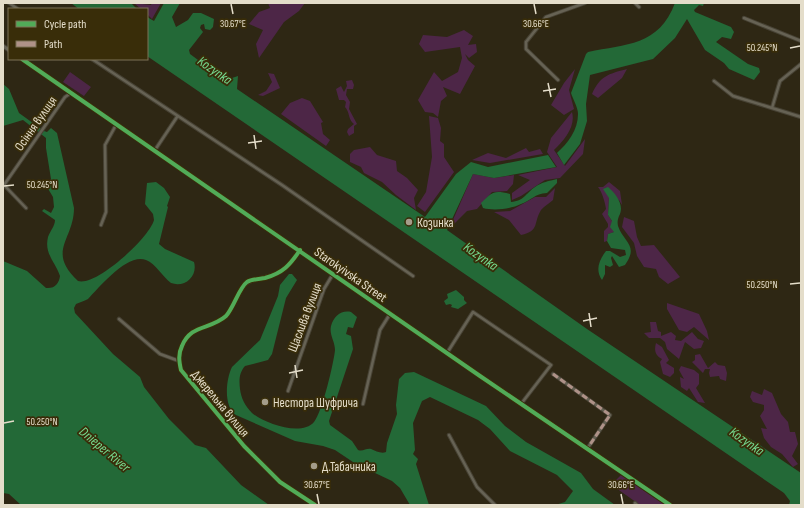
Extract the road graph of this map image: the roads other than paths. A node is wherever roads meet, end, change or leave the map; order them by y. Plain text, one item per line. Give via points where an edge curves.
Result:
1 (585, 3) edge
2 (635, 3) edge
3 (639, 7) dead end
4 (744, 18) dead end
5 (801, 41) edge
6 (23, 60) edge
7 (94, 60) edge
8 (801, 64) edge
9 (558, 80) dead end
10 (714, 81) dead end
11 (72, 93) junction
12 (772, 108) junction
13 (801, 116) edge
14 (177, 117) dead end
15 (116, 125) junction
16 (155, 150) junction
17 (4, 185) edge
18 (26, 208) dead end
19 (101, 225) dead end
20 (300, 250) junction
21 (333, 274) junction
22 (413, 276) dead end
23 (390, 314) junction
24 (119, 319) dead end
25 (447, 353) junction
26 (179, 361) junction
27 (553, 374) dead end
28 (288, 391) dead end
29 (363, 404) dead end
30 (521, 404) junction
31 (450, 435) dead end
32 (587, 448) junction
33 (315, 505) edge
34 (495, 505) edge
35 (670, 505) edge

1 - 9 street via 546,17 526,42 526,48
2 - 3 street
4 - 5 street
6 - 11 street, Starokyivska Street
7 - 22 street via 282,185
8 - 12 street via 780,81
10 - 12 street via 733,96
11 - 15 street, Starokyivska Street
11 - 17 street, Осіння вулиця via 65,97
12 - 13 street
14 - 16 street
15 - 16 street, Starokyivska Street
15 - 19 street via 105,145 106,212
16 - 20 street, Starokyivska Street
17 - 18 street
20 - 21 street, Starokyivska Street
20 - 26 street, Джерельна вулиця via 287,269 244,285 232,308 220,320 192,331 185,337
21 - 23 street, Starokyivska Street
21 - 28 street, Щаслива вулиця via 324,289
23 - 25 street, Starokyivska Street
23 - 29 street via 380,330
24 - 26 street via 160,354
25 - 30 street, Starokyivska Street
25 - 30 street via 473,312 536,353 551,365
26 - 33 street, Джерельна вулиця via 181,370 244,446 280,482
27 - 32 street via 610,415
30 - 32 street, Starokyivska Street
31 - 34 street via 477,487
32 - 35 street, Starokyivska Street

